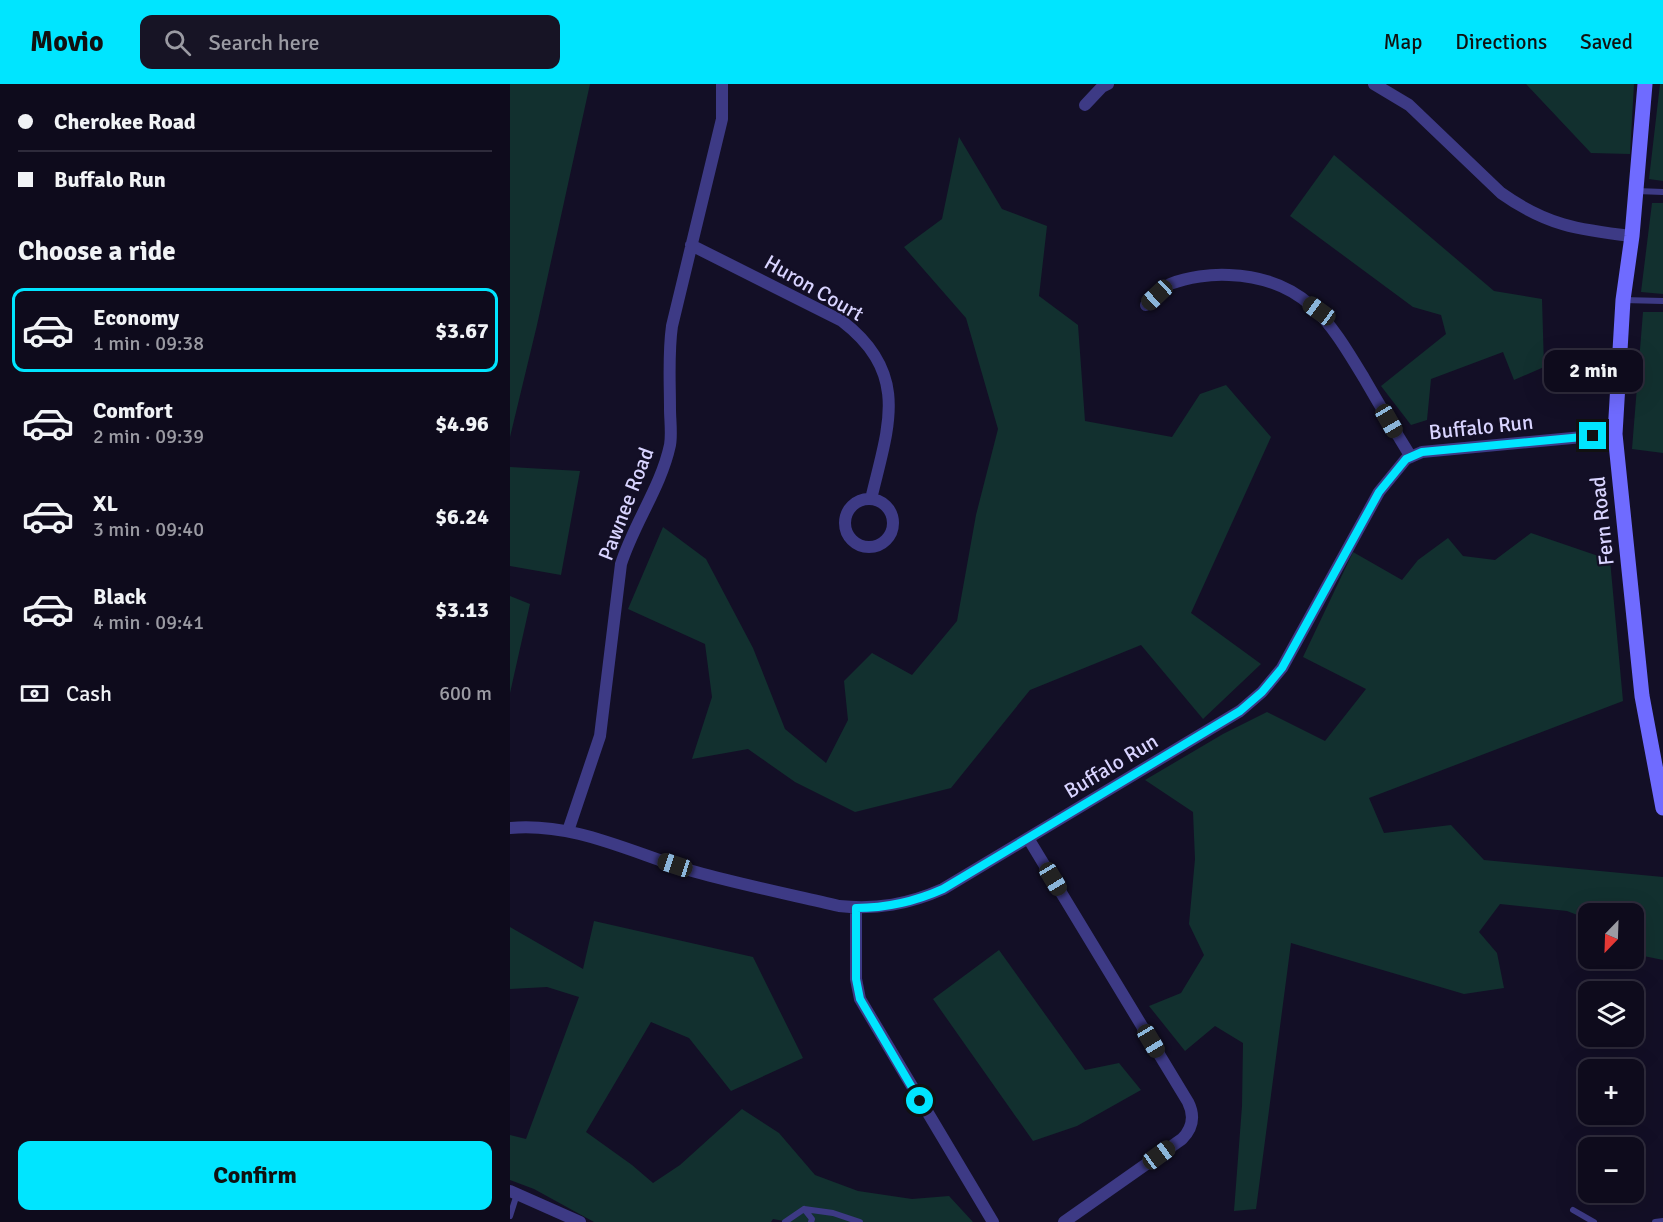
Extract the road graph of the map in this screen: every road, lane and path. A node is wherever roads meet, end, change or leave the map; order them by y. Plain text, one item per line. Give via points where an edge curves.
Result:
1 (722, 84) edge
2 (1108, 84) edge
3 (1374, 84) edge
4 (1645, 84) edge
5 (1085, 105) dead end
6 (1636, 191) junction
7 (1663, 192) edge
8 (1632, 236) junction
9 (692, 244) junction
10 (1623, 300) junction
11 (1663, 301) edge
12 (1146, 305) dead end
13 (1615, 434) junction
14 (1411, 457) junction
15 (871, 499) junction
16 (1663, 808) edge
17 (510, 828) edge
18 (568, 831) junction
19 (1028, 838) junction
20 (856, 908) junction
21 (513, 1192) edge
22 (804, 1209) junction
23 (1573, 1210) dead end
24 (510, 1216) edge
25 (1663, 1221) edge
26 (580, 1222) edge
27 (785, 1222) edge
28 (811, 1222) edge
29 (860, 1222) edge
30 (993, 1222) edge
31 (1064, 1222) edge
32 (1594, 1222) edge
33 (1655, 1222) edge

1 - 9 street, Pawnee Road via 722,119
2 - 5 street
3 - 8 street via 1409,105 1517,204 1569,227
4 - 6 street, Fern Road
6 - 7 lane
6 - 8 street, Fern Road
8 - 10 street, Fern Road
9 - 15 street, Huron Court via 842,321 872,350 885,378 890,409
9 - 18 street, Pawnee Road via 669,348 670,441 657,483 621,564 600,736
10 - 11 lane
10 - 13 street, Fern Road
12 - 14 street via 1168,285 1213,274 1243,275 1289,289 1319,311 1336,332
13 - 14 street, Buffalo Run via 1422,452
13 - 16 street, Fern Road via 1642,696
14 - 19 street, Buffalo Run via 1379,492 1282,668 1262,692 1240,711
15 - 15 street via 854,504 844,524 849,538 864,548 886,542 893,528 890,511
17 - 18 street, Buffalo Run
18 - 20 street, Buffalo Run via 696,872
19 - 20 street, Buffalo Run via 925,897 891,906
19 - 31 street via 1188,1102 1193,1118 1182,1139
20 - 30 street via 856,979 860,999
21 - 24 lane
21 - 26 street
22 - 27 lane
22 - 28 lane
22 - 29 lane
23 - 32 lane
25 - 33 lane

